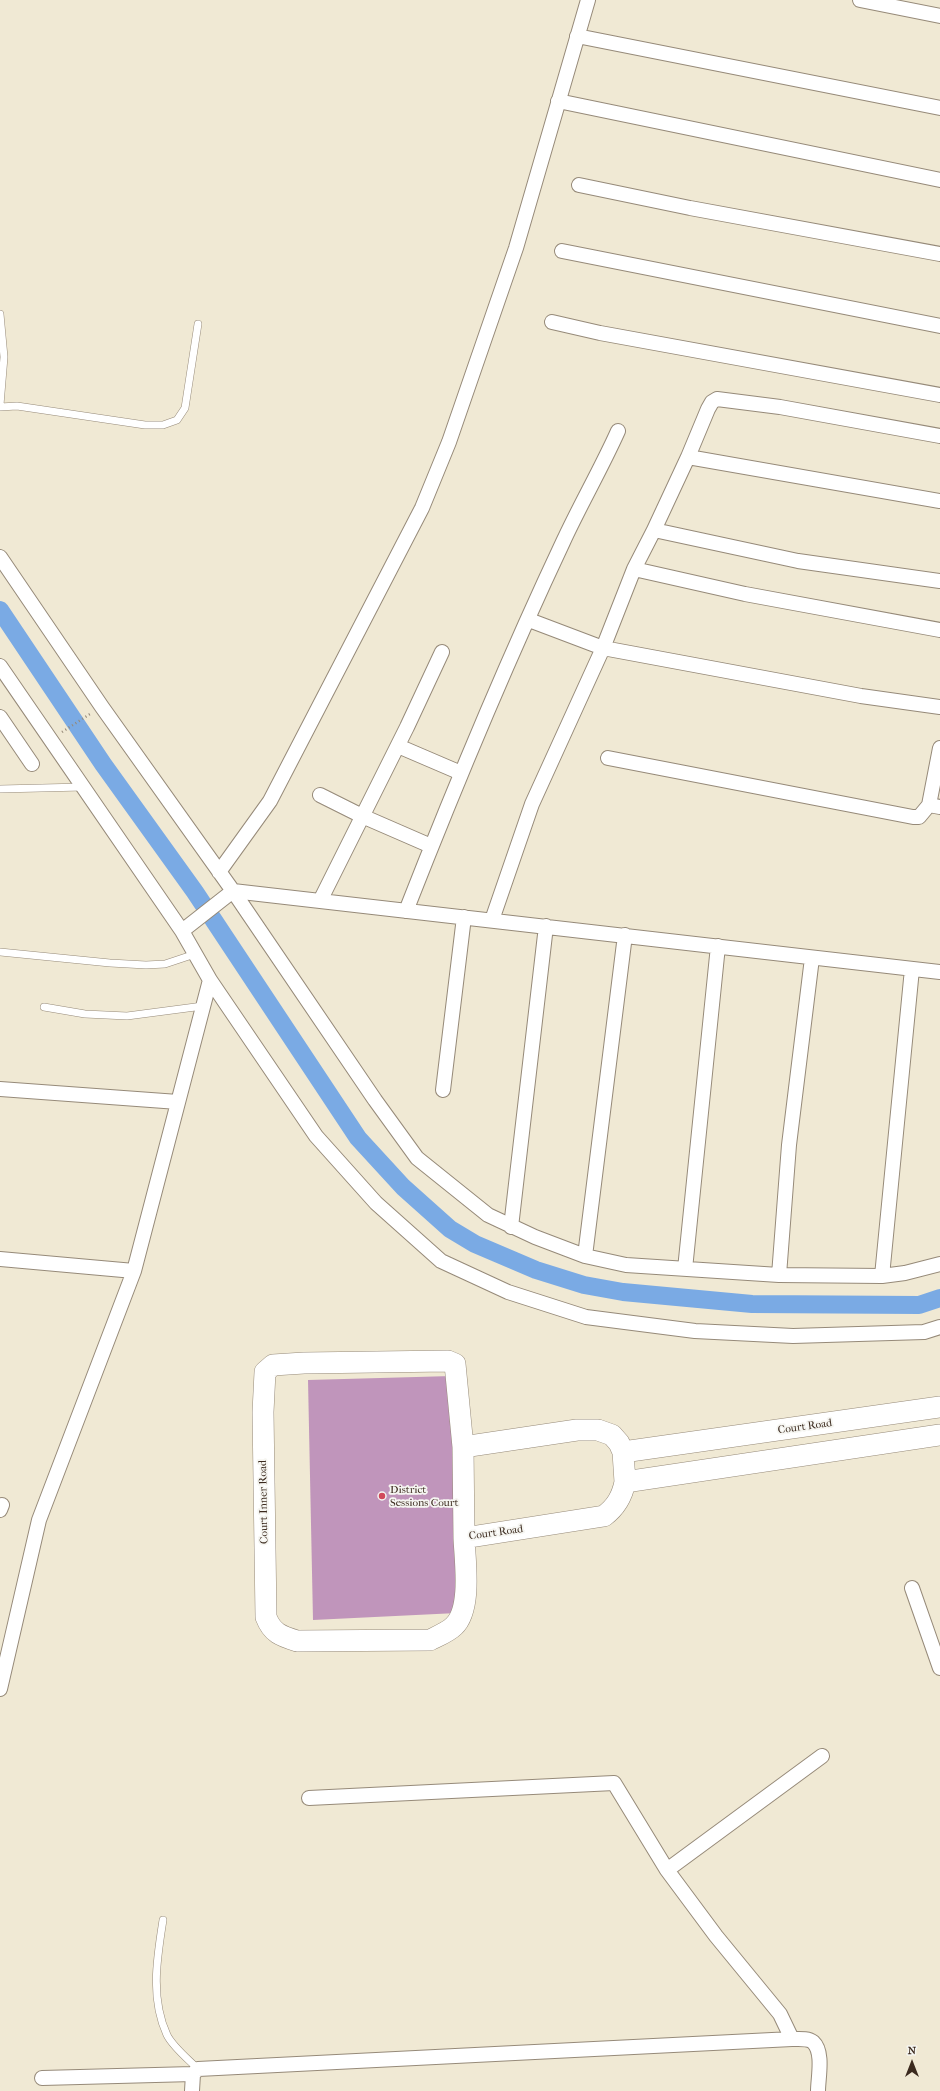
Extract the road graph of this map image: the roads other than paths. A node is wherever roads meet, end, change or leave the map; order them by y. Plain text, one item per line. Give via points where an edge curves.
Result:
1 (588, 0) edge
2 (860, 0) edge
3 (940, 16) edge
4 (577, 36) junction
5 (558, 101) junction
6 (940, 108) edge
7 (940, 180) edge
8 (579, 185) dead end
9 (562, 251) dead end
10 (940, 254) edge
11 (0, 314) edge
12 (552, 322) dead end
13 (198, 324) dead end
14 (940, 326) edge
15 (940, 395) edge
16 (0, 406) edge
17 (618, 431) dead end
18 (940, 436) edge
19 (688, 456) junction
20 (940, 501) edge
21 (654, 530) junction
22 (0, 557) edge
23 (634, 569) junction
24 (940, 581) edge
25 (529, 620) junction
26 (940, 630) edge
27 (603, 648) junction
28 (442, 652) dead end
29 (0, 666) edge
30 (940, 707) edge
31 (0, 717) edge
32 (398, 746) junction
33 (940, 748) edge
34 (608, 758) dead end
35 (32, 764) dead end
36 (461, 773) junction
37 (83, 787) junction
38 (0, 788) edge
39 (320, 795) dead end
40 (934, 806) edge
41 (362, 816) junction
42 (431, 846) junction
43 (219, 872) junction
44 (233, 891) junction
45 (320, 901) junction
46 (406, 910) junction
47 (464, 917) junction
48 (492, 920) junction
49 (546, 926) junction
50 (182, 931) junction
51 (625, 935) junction
52 (718, 946) junction
53 (0, 952) edge
54 (195, 954) junction
55 (812, 958) junction
56 (912, 969) junction
57 (940, 972) edge
58 (210, 980) junction
59 (203, 1006) junction
60 (44, 1007) dead end
61 (0, 1089) edge
62 (443, 1090) dead end
63 (178, 1102) junction
64 (512, 1227) junction
65 (585, 1256) junction
66 (0, 1259) edge
67 (940, 1264) edge
68 (685, 1269) junction
69 (134, 1271) junction
70 (779, 1275) junction
71 (882, 1276) junction
72 (940, 1327) edge
73 (940, 1407) edge
74 (940, 1435) edge
75 (463, 1447) junction
76 (623, 1452) junction
77 (625, 1482) junction
78 (464, 1538) junction
79 (912, 1588) dead end
80 (940, 1668) edge
81 (0, 1689) edge
82 (822, 1756) dead end
83 (309, 1798) dead end
84 (667, 1870) junction
85 (163, 1920) dead end
86 (792, 2039) junction
87 (195, 2072) junction
88 (42, 2078) dead end
89 (192, 2091) edge
90 (818, 2091) edge

1 - 4 street
2 - 3 street
4 - 5 street
4 - 6 street
5 - 7 street
5 - 43 street via 516,248 449,442 422,508 270,801
8 - 10 street
9 - 14 street
11 - 16 lane via 4,358
12 - 15 street
13 - 16 lane via 185,408 177,420 163,425 145,425 17,406
17 - 25 street via 563,542
18 - 19 street via 780,407 717,399 708,409
19 - 20 street
19 - 21 street
21 - 23 street
21 - 24 street via 798,561
22 - 43 street
23 - 26 street via 745,594
23 - 27 street
25 - 27 street
25 - 36 street
27 - 30 street via 861,696
27 - 48 street via 532,804
28 - 32 street
29 - 37 street
31 - 35 street
32 - 36 street
32 - 41 street
33 - 40 street
34 - 40 street via 913,817 919,817
36 - 42 street
37 - 38 lane
37 - 50 street
39 - 41 street
41 - 42 street
41 - 45 street
42 - 46 street
43 - 44 street
44 - 45 street
44 - 50 street
44 - 64 street via 417,1158 488,1215
45 - 46 street
46 - 47 street
47 - 48 street
47 - 62 street
48 - 49 street
49 - 51 street
49 - 64 street
50 - 54 street
51 - 52 street
51 - 65 street
52 - 55 street
52 - 68 street
53 - 54 lane via 146,965 165,964
54 - 58 street
55 - 56 street
55 - 70 street via 789,1145
56 - 57 street
56 - 71 street
58 - 59 street
58 - 72 street via 316,1136 376,1203 441,1261 508,1292 586,1317 695,1331 793,1336 924,1332
59 - 60 lane via 127,1016 85,1014
59 - 63 street
61 - 63 street
63 - 69 street
64 - 65 street
65 - 68 street via 626,1265
66 - 69 street
67 - 71 street
68 - 70 street
69 - 81 street via 39,1520
70 - 71 street
73 - 76 street, Court Road
74 - 77 street
75 - 76 street, Court Road via 577,1430 598,1430 612,1435
75 - 78 street, Court Road
75 - 78 street, Court Inner Road via 455,1364 448,1361 304,1363 272,1365 264,1372 266,1617 270,1628 276,1634 297,1641 430,1640 454,1626 463,1609 466,1585
76 - 77 street, Court Road
77 - 78 street, Court Road via 619,1500 604,1516
79 - 80 street
82 - 84 street
83 - 84 street via 614,1783
84 - 86 street via 716,1936 780,2014
85 - 87 lane via 156,1960 156,2002 168,2036
86 - 87 street
86 - 90 street via 812,2041 818,2048
87 - 88 street
87 - 89 street

